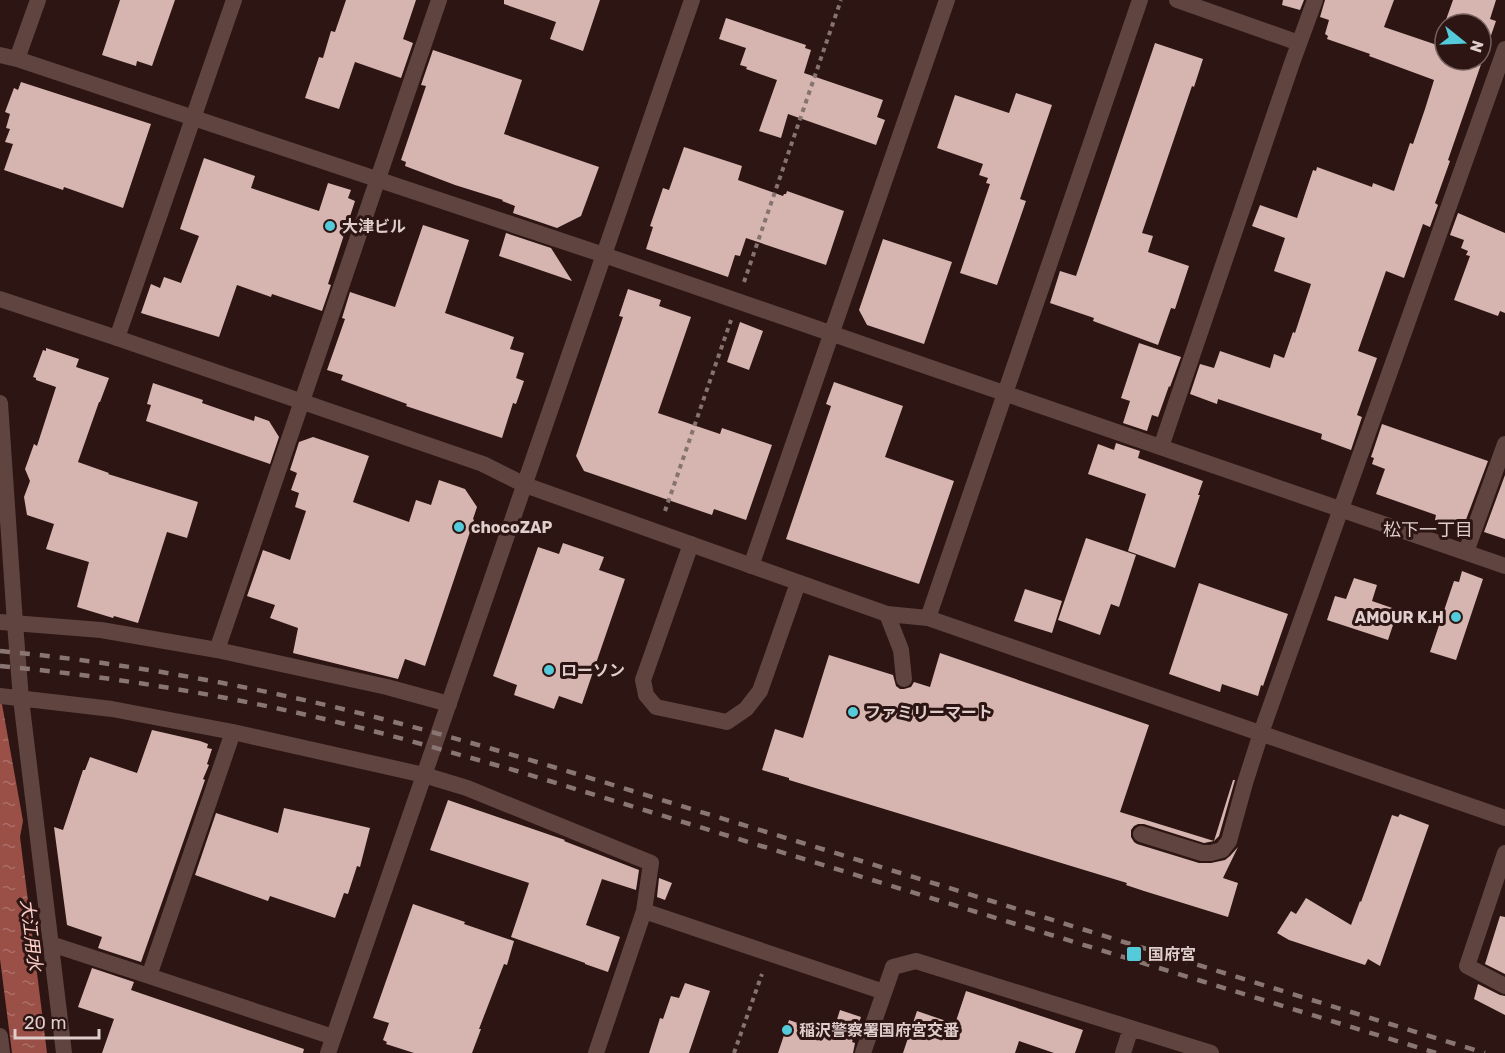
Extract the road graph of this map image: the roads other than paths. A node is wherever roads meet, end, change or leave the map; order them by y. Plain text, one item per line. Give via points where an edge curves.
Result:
1 (38, 0) edge
2 (234, 0) edge
3 (439, 0) edge
4 (692, 0) edge
5 (947, 0) edge
6 (1140, 0) edge
7 (1178, 0) edge
8 (1315, 0) edge
9 (1299, 43) junction
10 (1505, 49) edge
11 (0, 56) edge
12 (17, 59) junction
13 (193, 118) junction
14 (377, 180) junction
15 (604, 255) junction
16 (0, 299) edge
17 (832, 334) junction
18 (117, 338) junction
19 (1004, 393) junction
20 (301, 402) junction
21 (0, 403) edge
22 (1505, 444) edge
23 (1161, 447) junction
24 (525, 485) junction
25 (1341, 509) junction
26 (691, 544) junction
27 (1466, 552) junction
28 (751, 566) junction
29 (1505, 566) edge
30 (798, 583) junction
31 (887, 614) junction
32 (928, 618) junction
33 (6, 622) edge
34 (217, 650) junction
35 (904, 679) dead end
36 (10, 697) edge
37 (449, 704) junction
38 (233, 732) junction
39 (1261, 734) junction
40 (424, 775) junction
41 (1505, 818) edge
42 (1141, 834) dead end
43 (1505, 853) edge
44 (644, 911) junction
45 (51, 944) junction
46 (150, 976) junction
47 (1505, 986) edge
48 (884, 993) junction
49 (1131, 1028) junction
50 (0, 1036) edge
51 (330, 1045) edge
52 (2, 1053) edge
53 (64, 1053) edge
54 (596, 1053) edge
55 (863, 1053) edge
56 (1123, 1053) edge
57 (1211, 1053) edge

1 - 12 street
2 - 13 street
3 - 14 street
4 - 15 street
5 - 17 street
6 - 19 street
7 - 9 street
8 - 9 street
9 - 23 street
10 - 25 street
11 - 12 street
12 - 13 street
13 - 14 street
13 - 18 street
14 - 15 street
14 - 20 street
15 - 17 street
15 - 24 street
16 - 18 street
17 - 19 street
17 - 28 street
18 - 20 street
19 - 23 street
19 - 32 street
20 - 24 street via 483,464
20 - 34 street
21 - 33 street
22 - 27 street
23 - 25 street
24 - 26 street
24 - 37 street
25 - 27 street
25 - 39 street
26 - 28 street
26 - 30 street via 643,680 646,695 656,707 727,722 746,709 760,691
27 - 29 street
28 - 30 street
30 - 31 street
31 - 32 street
31 - 35 street via 901,650
32 - 39 street
33 - 34 street via 101,630
33 - 36 street
34 - 37 street
36 - 38 street via 112,709
36 - 45 street
37 - 40 street
38 - 40 street
38 - 46 street
39 - 41 street
39 - 42 street via 1229,841 1222,850 1202,853
40 - 44 street via 467,788 651,863
40 - 51 street
43 - 47 street via 1467,966
44 - 48 street
44 - 54 street
45 - 46 street
45 - 53 street
46 - 51 street
48 - 49 street via 893,967 916,961
48 - 55 street
49 - 56 street
49 - 57 street
50 - 52 street

